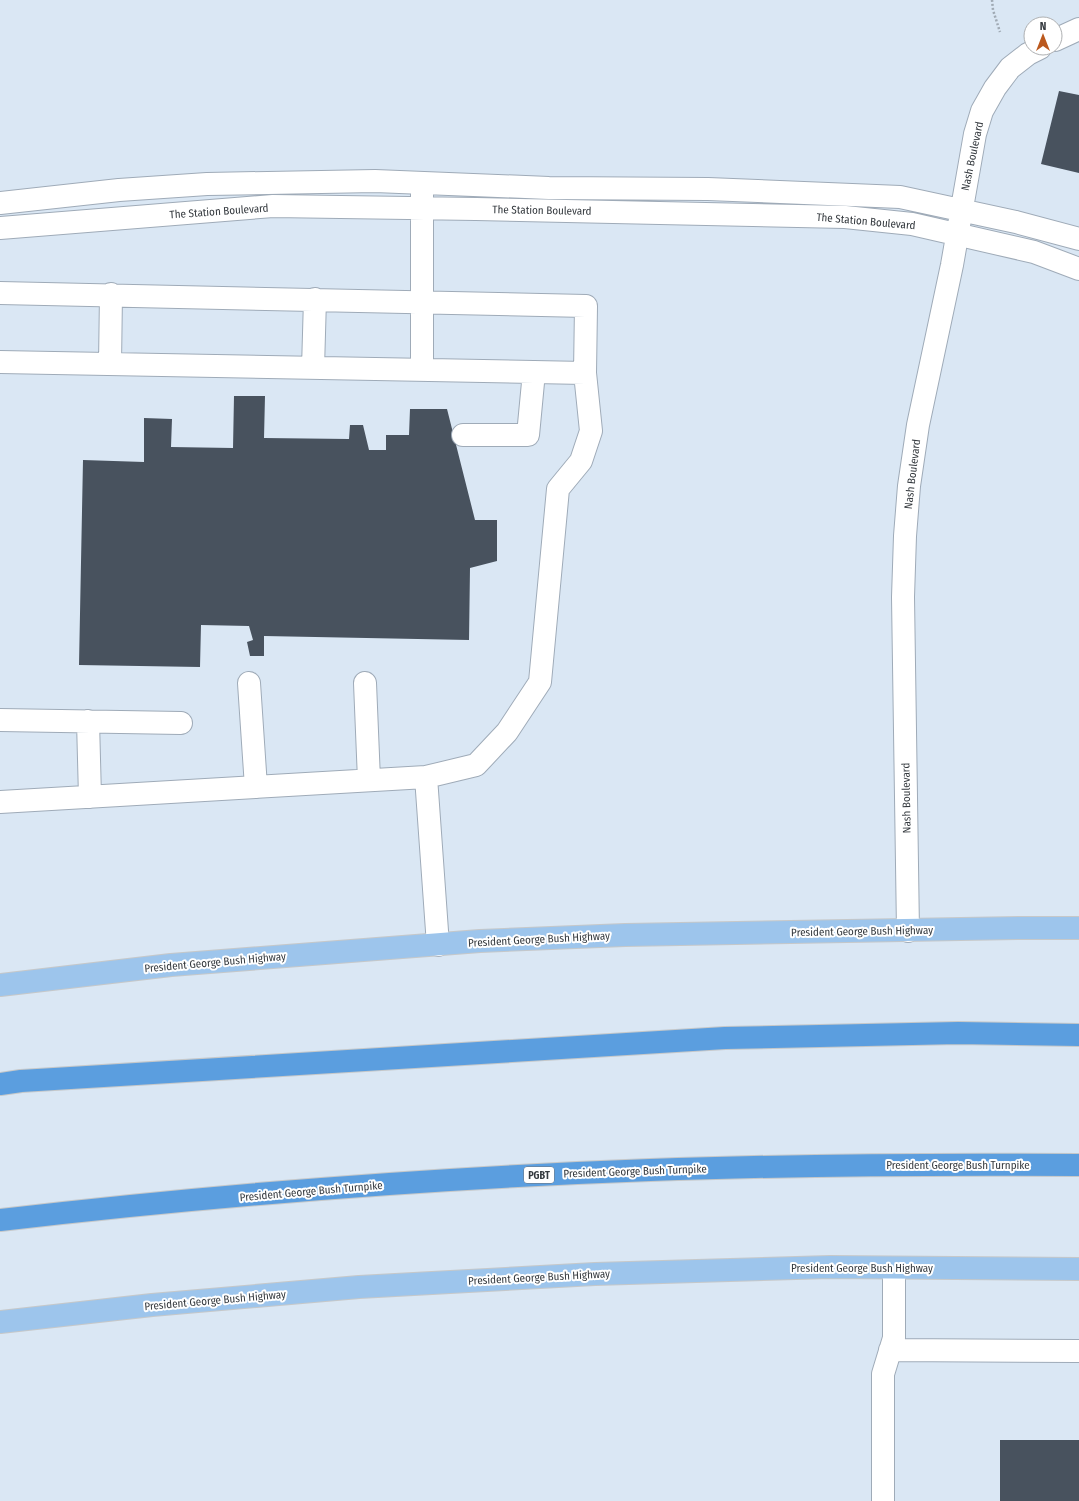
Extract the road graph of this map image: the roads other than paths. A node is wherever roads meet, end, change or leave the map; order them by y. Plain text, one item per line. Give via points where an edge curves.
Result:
1 (1079, 29) edge
2 (1063, 36) edge
3 (1025, 56) edge
4 (422, 183) junction
5 (0, 203) edge
6 (422, 208) junction
7 (962, 210) junction
8 (0, 228) edge
9 (957, 234) junction
10 (1079, 239) edge
11 (1079, 269) edge
12 (0, 293) edge
13 (111, 294) junction
14 (315, 299) junction
15 (421, 301) junction
16 (0, 362) edge
17 (110, 364) junction
18 (313, 368) junction
19 (422, 370) junction
20 (534, 372) junction
21 (584, 373) junction
22 (463, 435) dead end
23 (249, 683) dead end
24 (365, 683) dead end
25 (0, 720) edge
26 (88, 722) junction
27 (181, 723) dead end
28 (426, 777) junction
29 (369, 780) junction
30 (256, 787) junction
31 (90, 797) junction
32 (0, 802) edge
33 (1079, 928) edge
34 (908, 931) junction
35 (438, 944) junction
36 (0, 985) edge
37 (1079, 1035) edge
38 (0, 1084) edge
39 (1079, 1165) edge
40 (0, 1220) edge
41 (894, 1268) junction
42 (1079, 1269) edge
43 (0, 1322) edge
44 (890, 1350) junction
45 (1079, 1351) edge
46 (883, 1501) edge

1 - 2 street
3 - 7 street, Nash Boulevard via 1010,68 982,111 975,134
4 - 5 street, The Station Boulevard via 375,181 207,184 119,190
4 - 6 street
4 - 7 street, The Station Boulevard via 549,188 708,189 900,197
6 - 8 street, The Station Boulevard via 273,206
6 - 9 street, The Station Boulevard via 845,217 912,224
6 - 15 street
7 - 9 street, Nash Boulevard
7 - 10 street, The Station Boulevard
9 - 11 street, The Station Boulevard via 1034,252
9 - 34 street, Nash Boulevard via 918,425 909,486 903,597
12 - 13 street
13 - 14 street
13 - 17 street
14 - 15 street
14 - 18 street
15 - 19 street
15 - 21 street via 586,306
16 - 17 street
17 - 18 street
18 - 19 street
19 - 20 street
20 - 21 street
20 - 22 street via 528,435
21 - 28 street via 591,431 581,461 558,489 540,682 507,732 476,765
23 - 30 street
24 - 29 street
25 - 26 street
26 - 27 street
26 - 31 street
28 - 29 street
28 - 35 street
29 - 30 street
30 - 31 street
31 - 32 street
33 - 34 main road, President George Bush Highway
34 - 35 main road, President George Bush Highway via 625,935
35 - 36 main road, President George Bush Highway via 171,965
37 - 38 highway via 958,1033 725,1038
39 - 40 highway, President George Bush Turnpike / PGBT via 836,1165 649,1170 282,1193
41 - 42 main road, President George Bush Highway
41 - 43 main road, President George Bush Highway via 830,1267 595,1274 359,1287 160,1304
41 - 44 street via 894,1338
44 - 45 street
44 - 46 street via 883,1374

